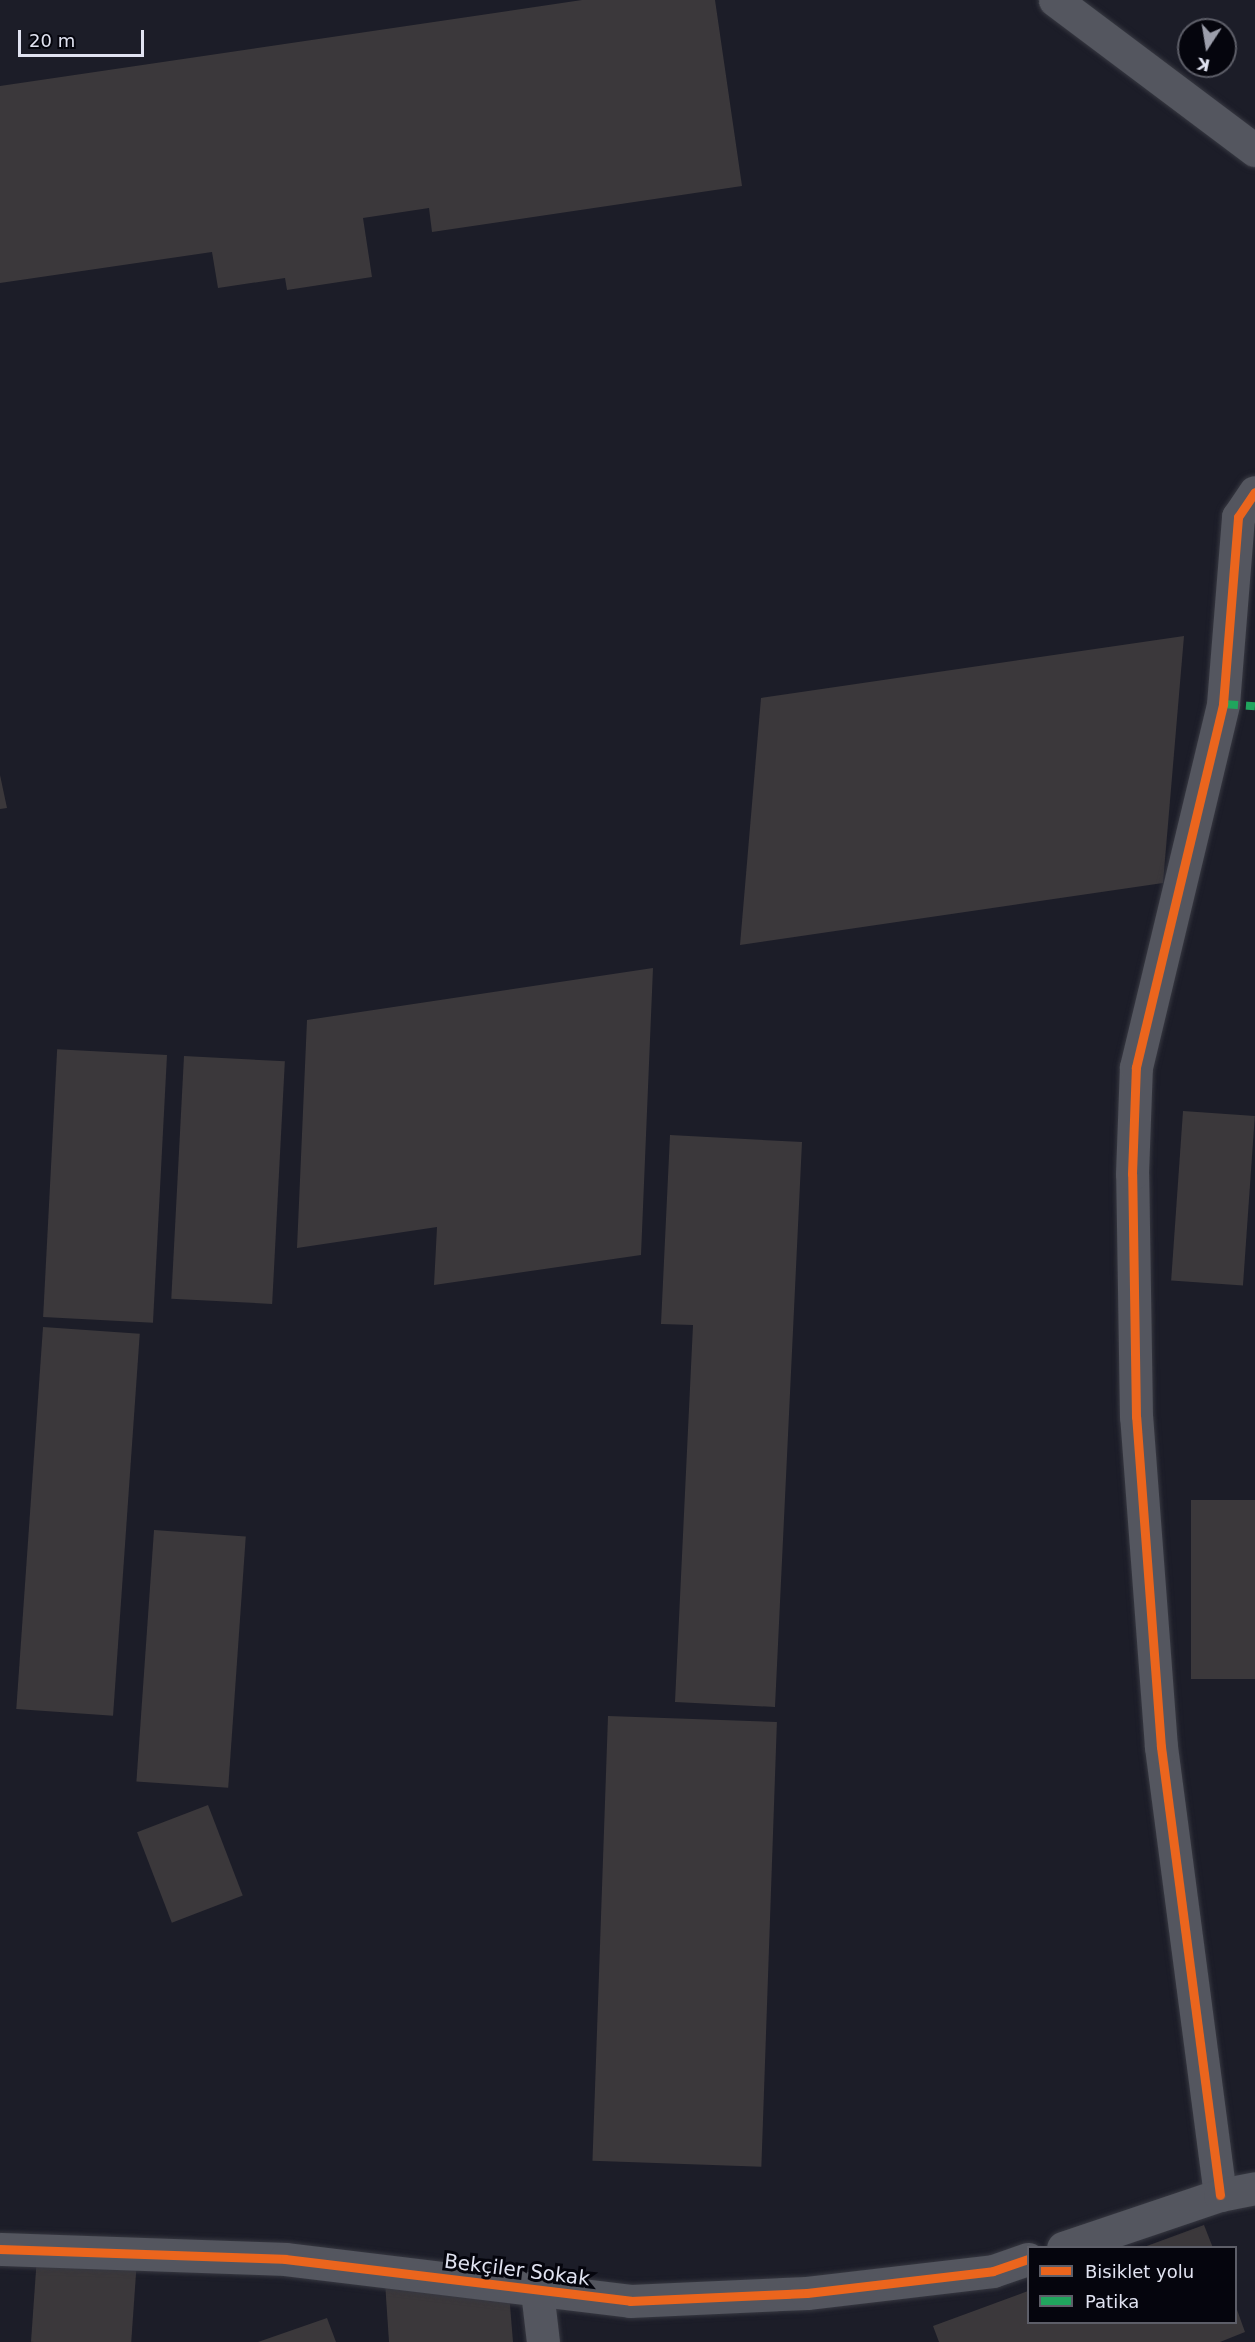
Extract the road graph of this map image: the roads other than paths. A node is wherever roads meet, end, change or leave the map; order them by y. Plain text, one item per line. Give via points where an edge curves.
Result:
1 (1055, 0) edge
2 (1255, 150) edge
3 (1255, 492) edge
4 (1255, 2188) edge
5 (1220, 2195) junction
6 (1066, 2246) edge
7 (0, 2249) edge
8 (1027, 2260) edge
9 (537, 2291) junction
10 (543, 2342) edge

1 - 2 street
3 - 5 street via 1238,518 1223,704 1136,1067 1132,1174 1136,1417 1161,1747
4 - 5 street
5 - 6 street
7 - 9 street, Bekçiler Sokak via 285,2259
8 - 9 street, Bekçiler Sokak via 993,2271 807,2293 630,2301
9 - 10 street

